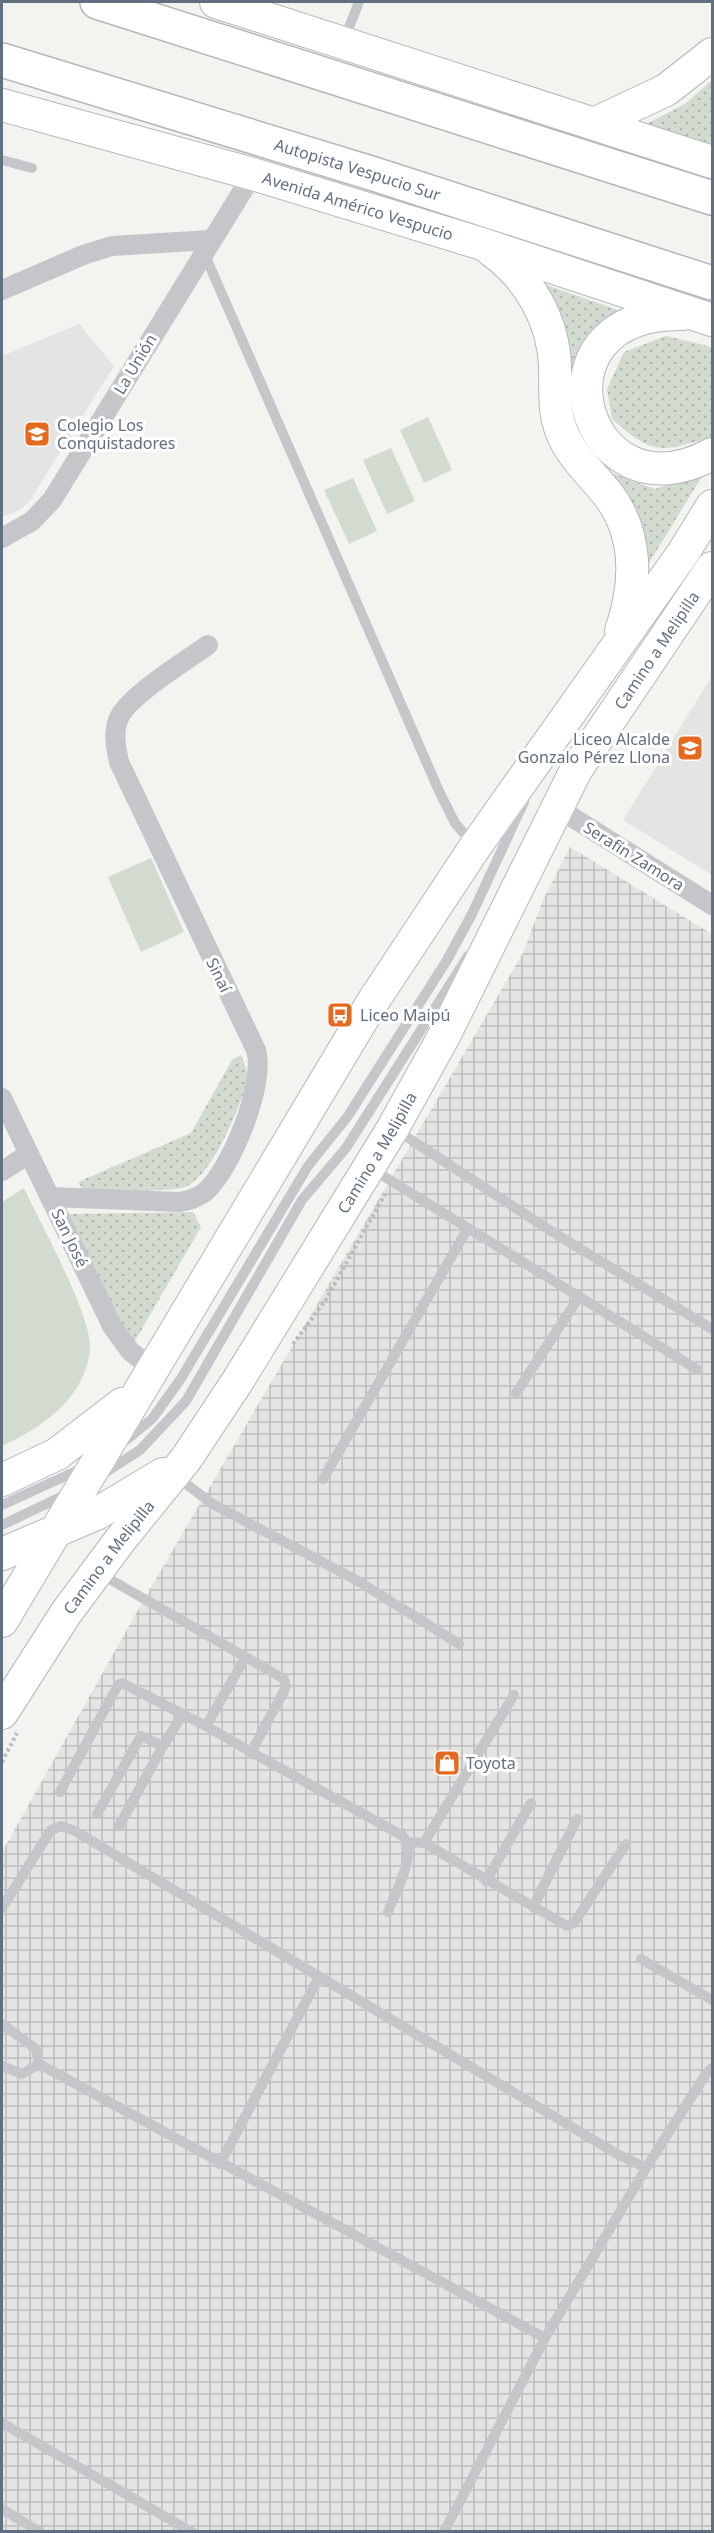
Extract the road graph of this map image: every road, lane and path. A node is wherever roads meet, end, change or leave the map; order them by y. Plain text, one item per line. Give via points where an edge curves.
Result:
1 (97, 2) edge
2 (216, 2) edge
3 (359, 2) edge
4 (343, 44) junction
5 (712, 54) edge
6 (2, 60) edge
7 (2, 105) edge
8 (594, 124) junction
9 (2, 160) edge
10 (712, 162) edge
11 (32, 168) dead end
12 (253, 174) junction
13 (712, 198) edge
14 (479, 243) junction
15 (207, 246) junction
16 (712, 283) edge
17 (2, 290) edge
18 (702, 317) edge
19 (712, 454) edge
20 (712, 506) edge
21 (2, 538) edge
22 (712, 568) edge
23 (208, 645) dead end
24 (614, 651) junction
25 (559, 728) junction
26 (556, 807) junction
27 (475, 847) junction
28 (712, 905) edge
29 (2, 1098) edge
30 (393, 1128) junction
31 (29, 1154) junction
32 (370, 1167) junction
33 (2, 1171) edge
34 (50, 1197) junction
35 (468, 1228) junction
36 (579, 1297) junction
37 (712, 1329) edge
38 (698, 1370) dead end
39 (145, 1379) junction
40 (516, 1393) dead end
41 (180, 1466) junction
42 (91, 1472) junction
43 (323, 1479) dead end
44 (2, 1480) edge
45 (2, 1505) edge
46 (2, 1525) edge
47 (56, 1531) junction
48 (2, 1554) edge
49 (96, 1571) junction
50 (2, 1621) edge
51 (459, 1644) dead end
52 (244, 1658) junction
53 (514, 1695) dead end
54 (2, 1713) edge
55 (183, 1714) junction
56 (206, 1726) junction
57 (163, 1746) junction
58 (251, 1752) junction
59 (60, 1792) dead end
60 (531, 1803) dead end
61 (97, 1815) dead end
62 (577, 1819) dead end
63 (118, 1826) dead end
64 (408, 1842) junction
65 (424, 1843) junction
66 (626, 1844) dead end
67 (486, 1881) junction
68 (533, 1907) junction
69 (2, 1908) edge
70 (388, 1912) dead end
71 (641, 1959) dead end
72 (319, 1977) junction
73 (712, 2000) edge
74 (2, 2024) edge
75 (39, 2064) junction
76 (2, 2066) edge
77 (712, 2068) edge
78 (220, 2164) junction
79 (646, 2168) junction
80 (545, 2338) junction
81 (2, 2423) edge
82 (2, 2509) edge
83 (40, 2532) edge
84 (192, 2532) edge
85 (444, 2532) edge

1 - 13 highway
2 - 4 main road
3 - 4 lane
4 - 8 main road
5 - 8 main road via 666,90
6 - 16 highway, Autopista Vespucio Sur
7 - 12 main road, Avenida Américo Vespucio
8 - 10 main road
9 - 11 lane
12 - 14 main road, Avenida Américo Vespucio
12 - 15 street, La Unión
14 - 18 main road, Avenida Américo Vespucio
14 - 24 main road via 512,268 537,302 554,351 555,402 562,432 579,461 615,505 629,535 633,577
15 - 17 street via 112,246
15 - 21 street, La Unión via 52,500 32,520
15 - 27 lane via 439,791 455,823
18 - 19 main road via 674,313 640,320 608,339 586,373 585,402 600,436 631,461 674,468
20 - 24 main road, Camino a Melipilla
22 - 26 main road, Camino a Melipilla via 600,730
23 - 34 street, Sinaí via 127,704 118,720 115,741 119,762 256,1050 254,1098 226,1160 208,1188 195,1198 179,1202
24 - 25 main road, Camino a Melipilla
25 - 27 main road, Camino a Melipilla
25 - 42 lane via 447,960 348,1116 308,1166 161,1408
26 - 28 street, Serafín Zamora
26 - 30 main road, Camino a Melipilla via 444,1036
26 - 42 lane via 475,945 346,1148 302,1200 186,1401 140,1450
27 - 39 main road, Camino a Melipilla via 372,1003
29 - 31 street, San José
30 - 32 main road, Camino a Melipilla
30 - 37 lane via 551,1232
31 - 33 street
31 - 34 street, San José
32 - 35 lane
32 - 41 main road, Camino a Melipilla
34 - 39 street, San José via 112,1326
35 - 36 lane
35 - 43 lane
36 - 38 lane
36 - 40 lane
39 - 42 main road, Camino a Melipilla
39 - 44 main road via 70,1446
41 - 47 main road
41 - 49 main road, Camino a Melipilla
41 - 51 lane via 211,1503 358,1581
42 - 45 lane
42 - 46 lane
42 - 47 main road, Camino a Melipilla
47 - 48 main road
47 - 50 main road, Camino a Melipilla
49 - 52 lane
49 - 54 main road, Camino a Melipilla
52 - 56 lane
52 - 58 lane via 284,1679 286,1686
53 - 65 lane
55 - 56 lane
55 - 57 lane
55 - 59 lane via 122,1683 118,1685
56 - 58 lane
57 - 61 lane via 141,1736
57 - 63 lane
58 - 64 lane
60 - 67 lane
62 - 68 lane
64 - 65 lane
64 - 70 lane via 409,1853
65 - 67 lane
66 - 68 lane via 574,1923 567,1926
67 - 68 lane
69 - 72 lane via 41,1842 51,1830 61,1826
71 - 73 lane
72 - 78 lane
72 - 79 lane
74 - 75 lane via 36,2049
75 - 76 lane via 22,2074
75 - 78 lane
77 - 79 lane
78 - 80 lane
79 - 80 lane
80 - 85 lane
81 - 84 lane
82 - 83 lane

